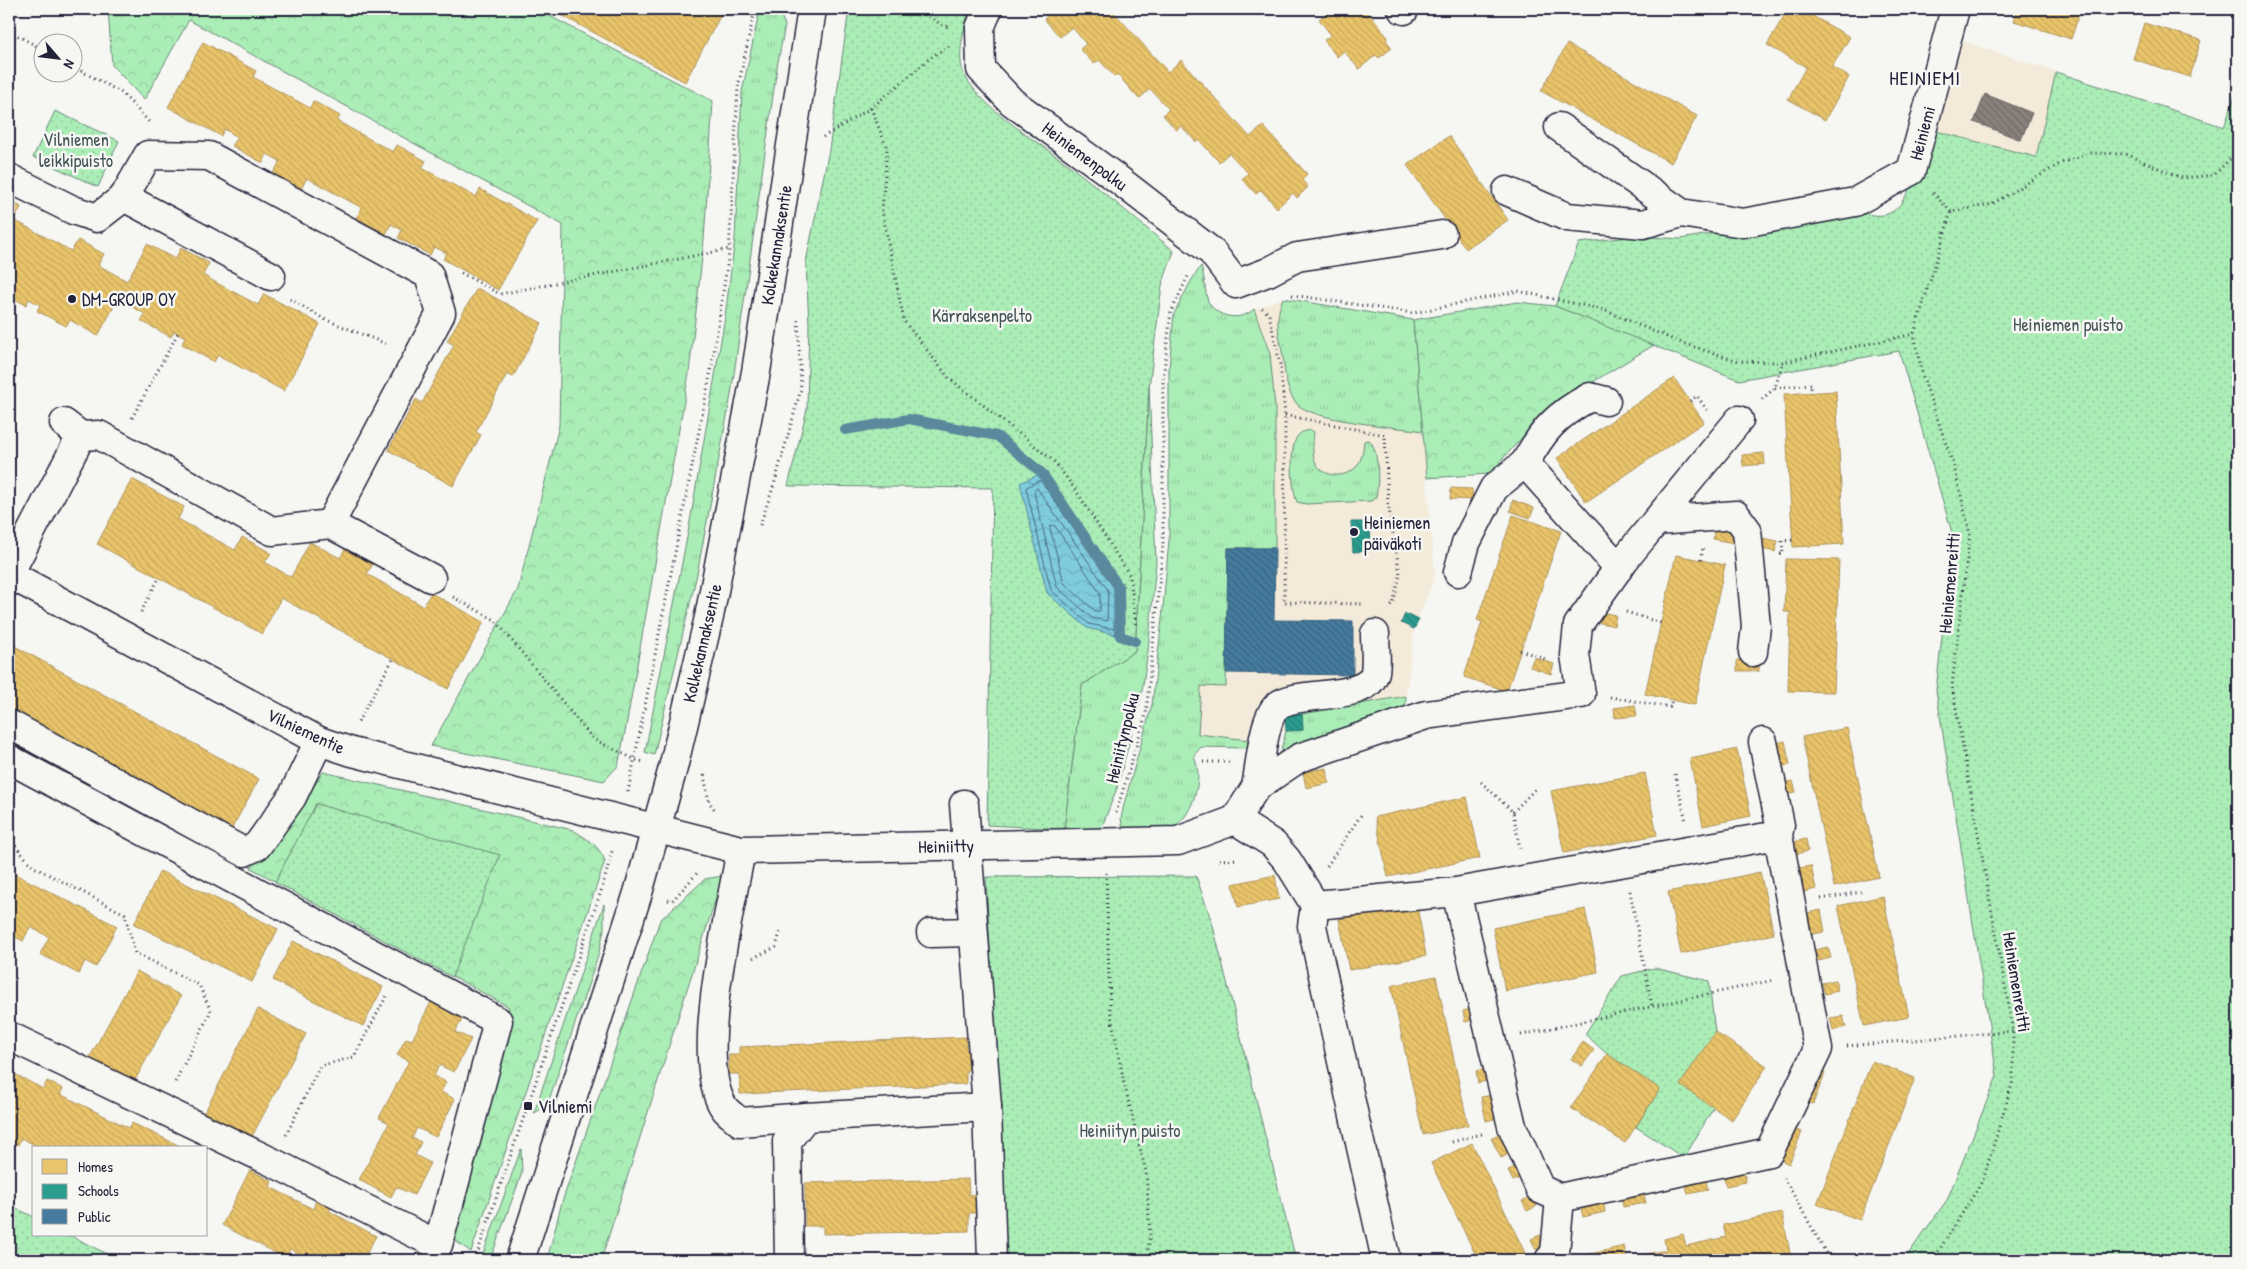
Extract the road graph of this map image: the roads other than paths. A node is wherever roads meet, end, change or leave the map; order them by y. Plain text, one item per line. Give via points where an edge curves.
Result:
1 (812, 9) edge
2 (1955, 9) edge
3 (984, 18) edge
4 (1559, 127) dead end
5 (9, 178) edge
6 (1507, 191) dead end
7 (124, 197) junction
8 (1680, 213) junction
9 (1442, 235) dead end
10 (267, 274) road end
11 (1606, 401) dead end
12 (1739, 420) road end
13 (1525, 463) junction
14 (1656, 522) junction
15 (330, 524) junction
16 (1619, 568) junction
17 (1458, 572) dead end
18 (9, 574) edge
19 (431, 578) road end
20 (1375, 634) dead end
21 (1753, 652) dead end
22 (9, 724) edge
23 (319, 741) junction
24 (1763, 742) dead end
25 (9, 759) edge
26 (1256, 787) junction
27 (964, 804) dead end
28 (1234, 820) junction
29 (657, 828) junction
30 (1778, 835) junction
31 (967, 846) junction
32 (741, 850) junction
33 (1456, 892) junction
34 (1311, 898) junction
35 (973, 932) junction
36 (931, 933) dead end
37 (9, 1036) edge
38 (987, 1106) junction
39 (806, 1118) junction
40 (1560, 1198) junction
41 (520, 1260) edge
42 (789, 1260) edge
43 (992, 1260) edge
44 (1386, 1260) edge
45 (1549, 1260) edge

1 - 29 street, Kolkekannaksentie via 756,372 709,617
2 - 8 street, Heiniemi via 1911,171 1855,202 1743,223
3 - 9 street, Heiniemenpolku via 981,69 996,87 1205,246 1236,284 1297,257
4 - 8 street
5 - 7 street via 73,210 97,218
6 - 8 street via 1567,217 1643,224
7 - 10 street
7 - 15 street via 148,155 209,156 429,275 441,313
11 - 13 street via 1590,397 1566,409 1541,434
12 - 14 street
13 - 16 street
13 - 17 street via 1494,488 1466,544
14 - 16 street
14 - 21 street via 1736,515 1748,530 1756,626
15 - 18 street via 272,530 99,435 73,430 40,494
15 - 19 street
16 - 26 street via 1578,625 1574,655 1581,694 1426,715 1299,758
18 - 23 street, Vilniementie
20 - 26 street via 1375,674 1366,686 1336,694 1300,698 1278,706 1269,718
22 - 23 street via 244,852 257,846 292,797
23 - 29 street, Vilniementie
24 - 30 street via 1780,826
25 - 37 street via 498,1021 438,1245
26 - 28 street
27 - 31 street
28 - 31 street, Heiniitty via 1178,841
28 - 34 street via 1272,844 1287,860
29 - 32 street, Heiniitty
29 - 41 street, Kolkekannaksentie
30 - 33 street
30 - 40 street via 1818,1049 1769,1152
31 - 32 street, Heiniitty
31 - 35 street
32 - 39 street via 713,1007 713,1080 723,1107 740,1122
33 - 34 street
33 - 40 street via 1516,1135 1540,1189
34 - 44 street via 1312,926
35 - 36 street
35 - 38 street
38 - 39 street
38 - 43 street
39 - 42 street via 787,1142
40 - 45 street via 1555,1253

